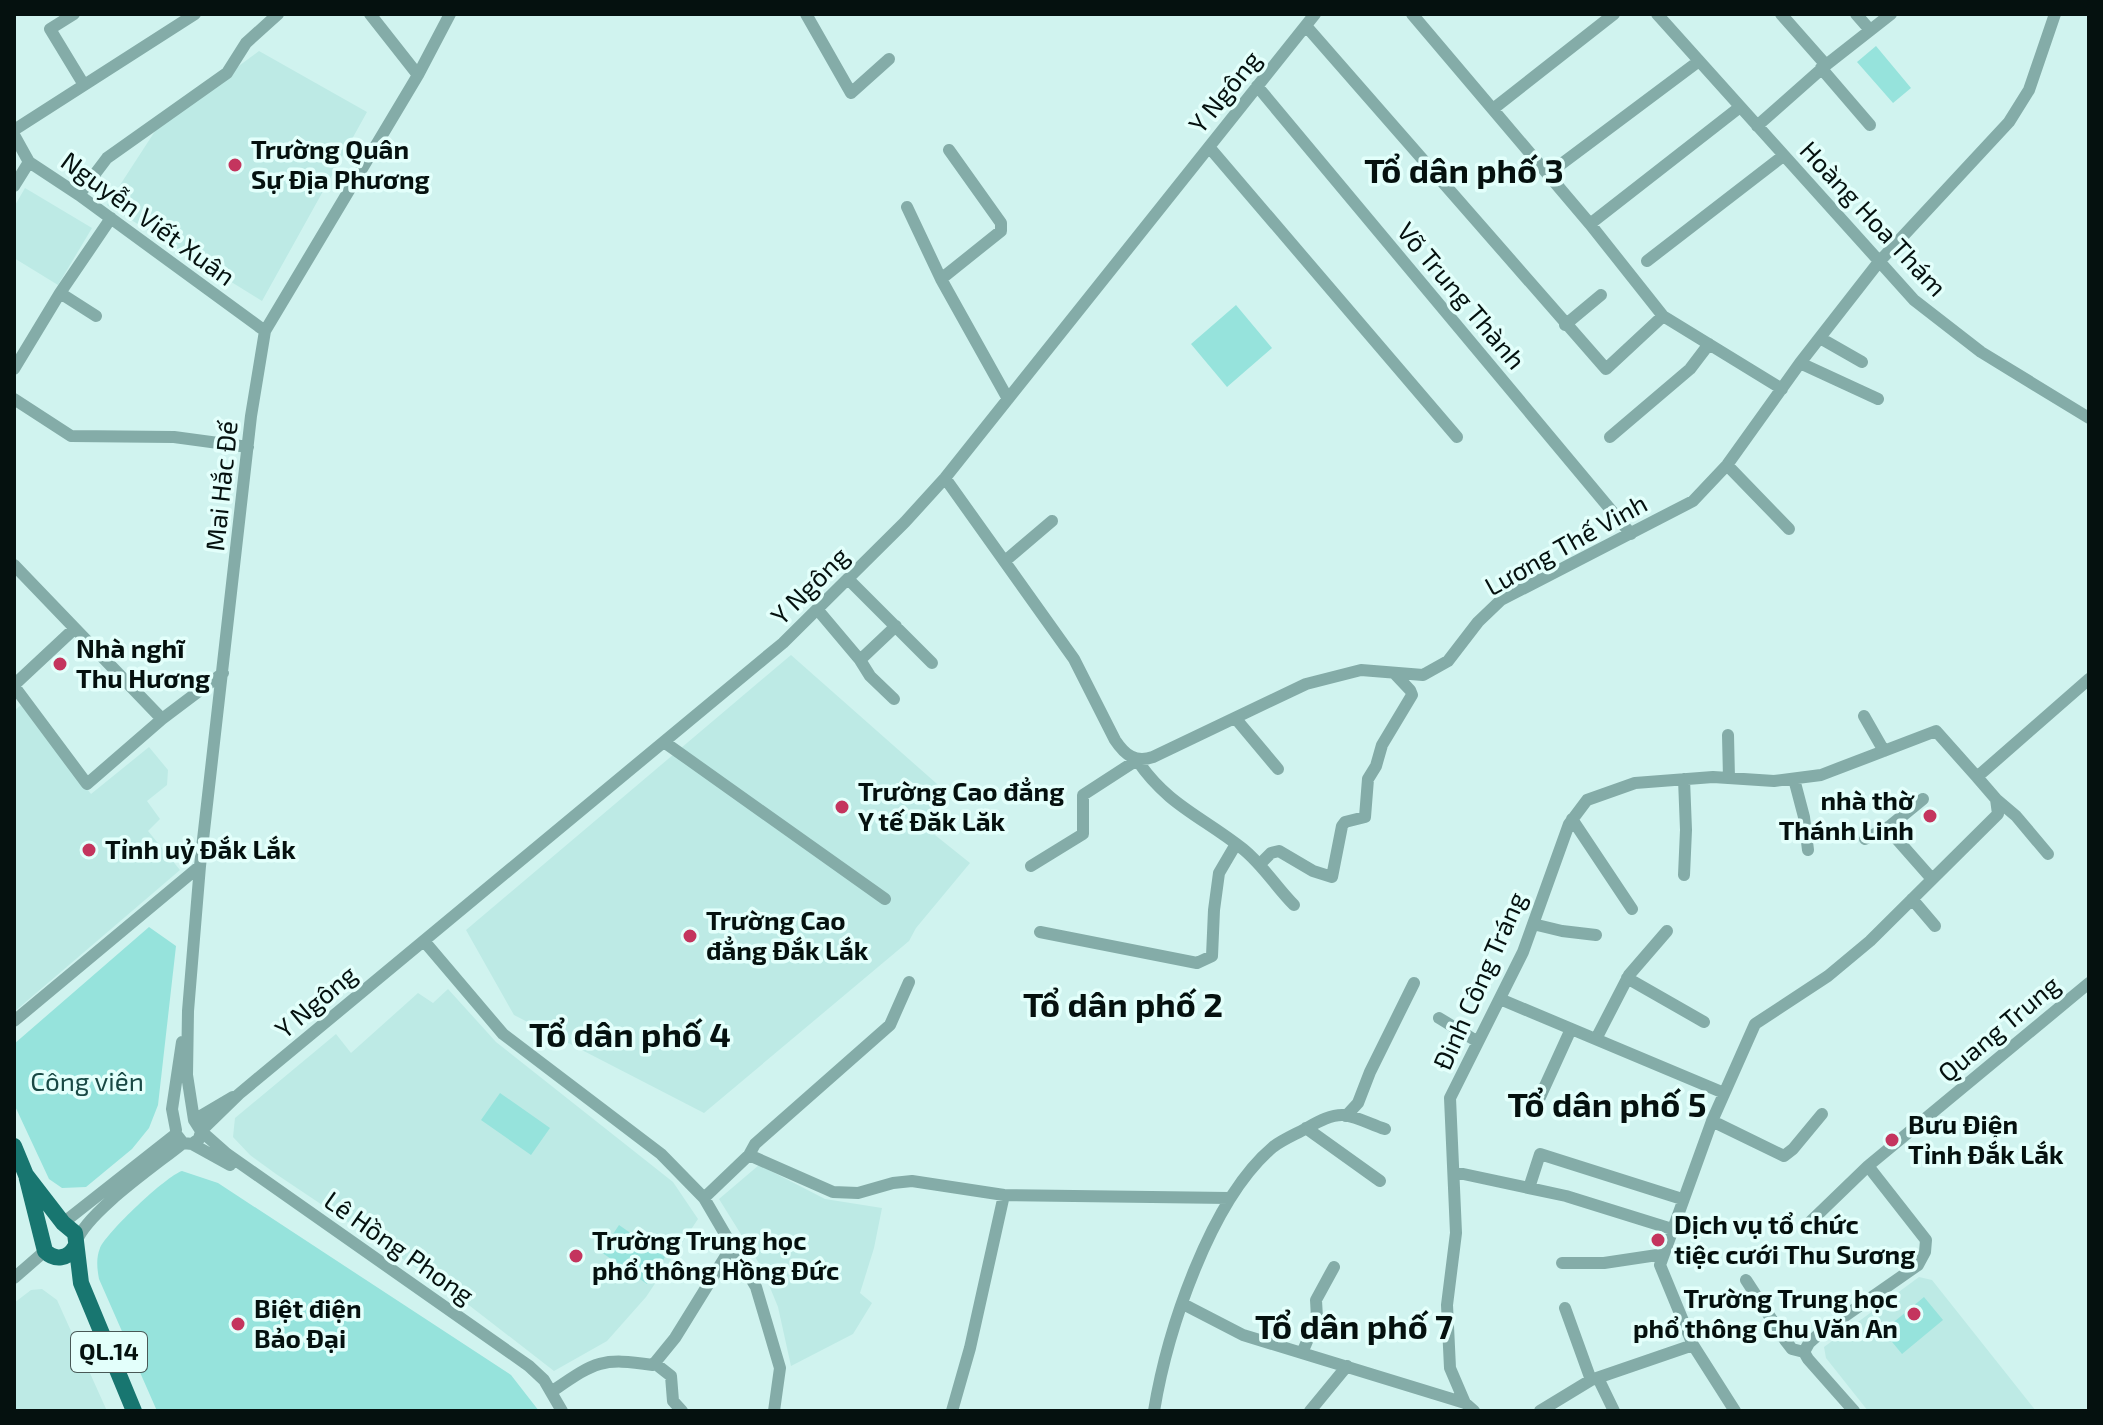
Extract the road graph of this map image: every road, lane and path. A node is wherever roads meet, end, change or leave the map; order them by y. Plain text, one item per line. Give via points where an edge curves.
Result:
1 (44, 14) edge
2 (74, 14) edge
3 (195, 14) edge
4 (278, 14) edge
5 (370, 14) edge
6 (450, 14) edge
7 (806, 14) edge
8 (1315, 14) edge
9 (1412, 14) edge
10 (1614, 14) edge
11 (1657, 14) edge
12 (1781, 14) edge
13 (1856, 14) edge
14 (1891, 14) edge
15 (2055, 14) edge
16 (1306, 26) junction
17 (50, 29) junction
18 (1870, 30) junction
19 (889, 59) dead end
20 (1699, 61) junction
21 (1824, 67) junction
22 (418, 75) junction
23 (84, 85) junction
24 (1257, 86) junction
25 (1740, 107) junction
26 (1493, 109) junction
27 (1870, 125) dead end
28 (1757, 126) junction
29 (14, 133) edge
30 (1209, 147) junction
31 (949, 150) dead end
32 (1783, 156) junction
33 (29, 162) junction
34 (1548, 174) junction
35 (14, 186) edge
36 (79, 195) junction
37 (907, 207) dead end
38 (111, 218) junction
39 (1590, 224) junction
40 (1647, 261) dead end
41 (1878, 263) junction
42 (941, 279) junction
43 (60, 293) junction
44 (1601, 295) dead end
45 (96, 316) dead end
46 (1663, 316) junction
47 (1565, 325) junction
48 (265, 331) junction
49 (1820, 338) junction
50 (1709, 344) junction
51 (1862, 362) dead end
52 (1800, 363) junction
53 (14, 369) edge
54 (1782, 389) junction
55 (14, 399) edge
56 (1008, 399) junction
57 (1878, 399) dead end
58 (2089, 418) edge
59 (1457, 437) dead end
60 (1610, 437) dead end
61 (248, 447) junction
62 (1727, 465) junction
63 (945, 478) junction
64 (1052, 521) dead end
65 (1789, 529) dead end
66 (1631, 534) junction
67 (1005, 561) junction
68 (14, 565) edge
69 (848, 579) junction
70 (817, 609) junction
71 (896, 626) junction
72 (74, 629) junction
73 (860, 660) junction
74 (932, 663) dead end
75 (223, 673) junction
76 (1394, 673) junction
77 (2089, 679) edge
78 (14, 686) edge
79 (894, 699) dead end
80 (1864, 716) dead end
81 (162, 719) junction
82 (1236, 719) junction
83 (1728, 735) dead end
84 (664, 742) junction
85 (1884, 751) junction
86 (1137, 760) junction
87 (1278, 769) dead end
88 (1977, 777) junction
89 (1729, 778) junction
90 (1684, 779) junction
91 (1794, 779) junction
92 (1923, 799) dead end
93 (1996, 799) junction
94 (1572, 819) junction
95 (1887, 828) junction
96 (1865, 839) dead end
97 (1236, 844) junction
98 (1808, 850) dead end
99 (2048, 854) dead end
100 (1260, 864) junction
101 (200, 866) junction
102 (1031, 866) dead end
103 (1684, 875) dead end
104 (1932, 879) junction
105 (885, 899) dead end
106 (1912, 899) junction
107 (1294, 905) dead end
108 (1632, 909) dead end
109 (1533, 924) junction
110 (1935, 926) dead end
111 (1667, 931) dead end
112 (1040, 932) dead end
113 (1596, 935) dead end
114 (424, 941) junction
115 (1627, 978) junction
116 (909, 982) dead end
117 (1414, 983) dead end
118 (2089, 983) edge
119 (1500, 999) junction
120 (188, 1011) junction
121 (1439, 1018) dead end
122 (14, 1021) edge
123 (1704, 1022) dead end
124 (1571, 1029) junction
125 (1596, 1039) junction
126 (1478, 1042) junction
127 (1724, 1093) junction
128 (1535, 1108) dead end
129 (1822, 1114) dead end
130 (1346, 1116) junction
131 (1712, 1121) junction
132 (198, 1126) junction
133 (1306, 1128) junction
134 (1385, 1129) dead end
135 (182, 1138) junction
136 (14, 1146) edge
137 (749, 1155) junction
138 (1868, 1166) junction
139 (1454, 1172) junction
140 (26, 1175) junction
141 (1380, 1181) dead end
142 (125, 1183) junction
143 (1529, 1188) junction
144 (1004, 1195) junction
145 (704, 1198) junction
146 (1229, 1198) junction
147 (1682, 1199) junction
148 (1810, 1222) dead end
149 (63, 1223) junction
150 (1672, 1229) junction
151 (76, 1244) junction
152 (732, 1246) junction
153 (48, 1249) junction
154 (1664, 1254) junction
155 (1562, 1263) dead end
156 (1334, 1267) dead end
157 (14, 1278) edge
158 (1746, 1280) dead end
159 (84, 1293) junction
160 (1183, 1304) junction
161 (1565, 1308) dead end
162 (1693, 1345) junction
163 (1804, 1352) junction
164 (1302, 1353) junction
165 (657, 1365) dead end
166 (1347, 1366) junction
167 (1595, 1379) junction
168 (551, 1392) junction
169 (1470, 1407) edge
170 (134, 1411) edge
171 (554, 1411) edge
172 (562, 1411) edge
173 (682, 1411) edge
174 (774, 1411) edge
175 (952, 1411) edge
176 (1154, 1411) edge
177 (1310, 1411) edge
178 (1540, 1411) edge
179 (1614, 1411) edge
180 (1735, 1411) edge
181 (1854, 1411) edge

1 - 17 street
2 - 17 street
3 - 23 street
4 - 36 street via 246,43 227,73 107,158
5 - 22 street
6 - 22 street, Mai Hắc Đế
7 - 19 street via 851,93
8 - 16 street, Y Ngông
9 - 26 street
10 - 26 street
11 - 20 street, Hoàng Hoa Thám
12 - 21 street
13 - 18 street
14 - 18 street
15 - 41 street, Lương Thế Vinh via 2029,90 2009,122
16 - 24 street, Y Ngông
16 - 47 street
17 - 23 street
18 - 21 street
20 - 25 street, Hoàng Hoa Thám
20 - 34 street
21 - 27 street
21 - 28 street
22 - 48 street, Mai Hắc Đế
23 - 29 street
24 - 30 street, Y Ngông
24 - 66 street, Võ Trung Thành
25 - 28 street, Hoàng Hoa Thám
25 - 39 street
26 - 34 street
28 - 32 street, Hoàng Hoa Thám
29 - 33 street, Nguyễn Viết Xuân
30 - 56 street, Y Ngông
30 - 59 street
31 - 42 street via 1001,223 1001,231
32 - 40 street
32 - 41 street, Hoàng Hoa Thám
33 - 35 street
33 - 36 street, Nguyễn Viết Xuân
34 - 39 street
36 - 38 street, Nguyễn Viết Xuân
37 - 42 street
38 - 43 street
38 - 48 street, Nguyễn Viết Xuân
39 - 46 street
41 - 49 street, Lương Thế Vinh
41 - 58 street, Hoàng Hoa Thám via 1914,300 1981,352
42 - 56 street
43 - 45 street
43 - 53 street
44 - 47 street
46 - 47 street via 1606,369
46 - 50 street
48 - 61 street, Mai Hắc Đế
49 - 51 street
49 - 52 street, Lương Thế Vinh
50 - 54 street
50 - 60 street via 1690,369
52 - 54 street, Lương Thế Vinh
52 - 57 street
54 - 62 street, Lương Thế Vinh
55 - 61 street via 71,436 174,437
56 - 63 street, Y Ngông
61 - 75 street, Mai Hắc Đế
62 - 65 street
62 - 66 street, Lương Thế Vinh via 1693,501
63 - 67 street
63 - 69 street, Y Ngông
64 - 67 street
66 - 76 street, Lương Thế Vinh via 1501,600 1448,661 1423,675
67 - 86 street via 1074,659 1122,751
68 - 72 street
69 - 70 street, Y Ngông
69 - 71 street
70 - 73 street
70 - 84 street, Y Ngông
71 - 73 street
71 - 74 street
72 - 78 street
72 - 81 street
73 - 79 street
75 - 81 street
75 - 101 street, Mai Hắc Đế
76 - 82 street, Lương Thế Vinh via 1361,670 1306,684
76 - 100 street via 1412,695 1368,779 1365,817 1342,826 1332,877 1279,851
77 - 88 street
78 - 81 street via 87,784
80 - 85 street
82 - 86 street, Lương Thế Vinh
82 - 87 street
83 - 89 street
84 - 105 street
84 - 114 street, Y Ngông
85 - 88 street via 1936,731
85 - 91 street via 1821,775
86 - 97 street via 1183,809
86 - 102 street, Lương Thế Vinh via 1083,795 1083,834
88 - 93 street
89 - 90 street
89 - 91 street
90 - 94 street via 1635,783 1587,800
90 - 103 street
91 - 98 street
92 - 95 street
93 - 99 street
93 - 104 street via 1998,814
94 - 108 street
94 - 109 street, Đinh Công Tráng
95 - 96 street
95 - 104 street
97 - 100 street
97 - 112 street via 1219,873 1212,956 1197,963
100 - 107 street
101 - 120 street, Mai Hắc Đế
101 - 122 street
104 - 106 street
106 - 110 street
106 - 127 street via 1828,976 1755,1024
109 - 113 street
109 - 119 street, Đinh Công Tráng
111 - 115 street
114 - 132 street, Y Ngông
114 - 145 street via 503,1034 661,1154
115 - 123 street
115 - 125 street
116 - 137 street via 890,1025 755,1144
117 - 130 street via 1358,1103
118 - 138 street, Quang Trung
119 - 124 street
119 - 126 street, Đinh Công Tráng
120 - 132 street, Mai Hắc Đế via 187,1075
120 - 135 street, Mai Hắc Đế via 172,1109
121 - 126 street
124 - 125 street
124 - 128 street
125 - 127 street
126 - 139 street, Đinh Công Tráng via 1450,1098
127 - 131 street
129 - 131 street via 1784,1156
130 - 133 street
130 - 134 street
131 - 147 street
132 - 135 street via 199,1139
132 - 135 street via 183,1121
132 - 168 street, Lê Hồng Phong via 227,1154 529,1366
133 - 141 street
133 - 146 street via 1274,1146
135 - 142 street
135 - 171 street, Lê Hồng Phong via 223,1160 524,1372
136 - 140 main road, QL.14
137 - 144 street via 833,1192 858,1193 912,1181
137 - 145 street
138 - 148 street, Quang Trung
138 - 163 street via 1926,1240 1925,1252 1918,1265 1819,1334
139 - 143 street
139 - 169 street, Đinh Công Tráng via 1456,1233 1447,1305 1450,1368
140 - 149 main road, QL.14
140 - 153 main road, QL.14
142 - 149 street
142 - 151 street
143 - 147 street via 1540,1154
143 - 150 street
144 - 146 street
144 - 175 street
145 - 152 street
146 - 160 street
147 - 150 street
149 - 151 main road via 75,1233
149 - 153 main road via 49,1226
150 - 154 street
151 - 153 main road via 70,1254
151 - 159 main road, QL.14
152 - 168 street via 653,1365 608,1360
152 - 174 street via 756,1287 780,1368
153 - 157 street
153 - 159 main road, QL.14
154 - 155 street
154 - 162 street via 1660,1265
156 - 164 street via 1316,1300 1317,1318
158 - 163 street via 1792,1349
159 - 170 main road, QL.14
160 - 164 street via 1243,1335
160 - 176 street
161 - 167 street
162 - 167 street
162 - 180 street
163 - 181 street
164 - 166 street
165 - 173 street via 671,1376 673,1401
166 - 169 street
166 - 177 street
167 - 178 street
167 - 179 street
168 - 172 street, Lê Hồng Phong

